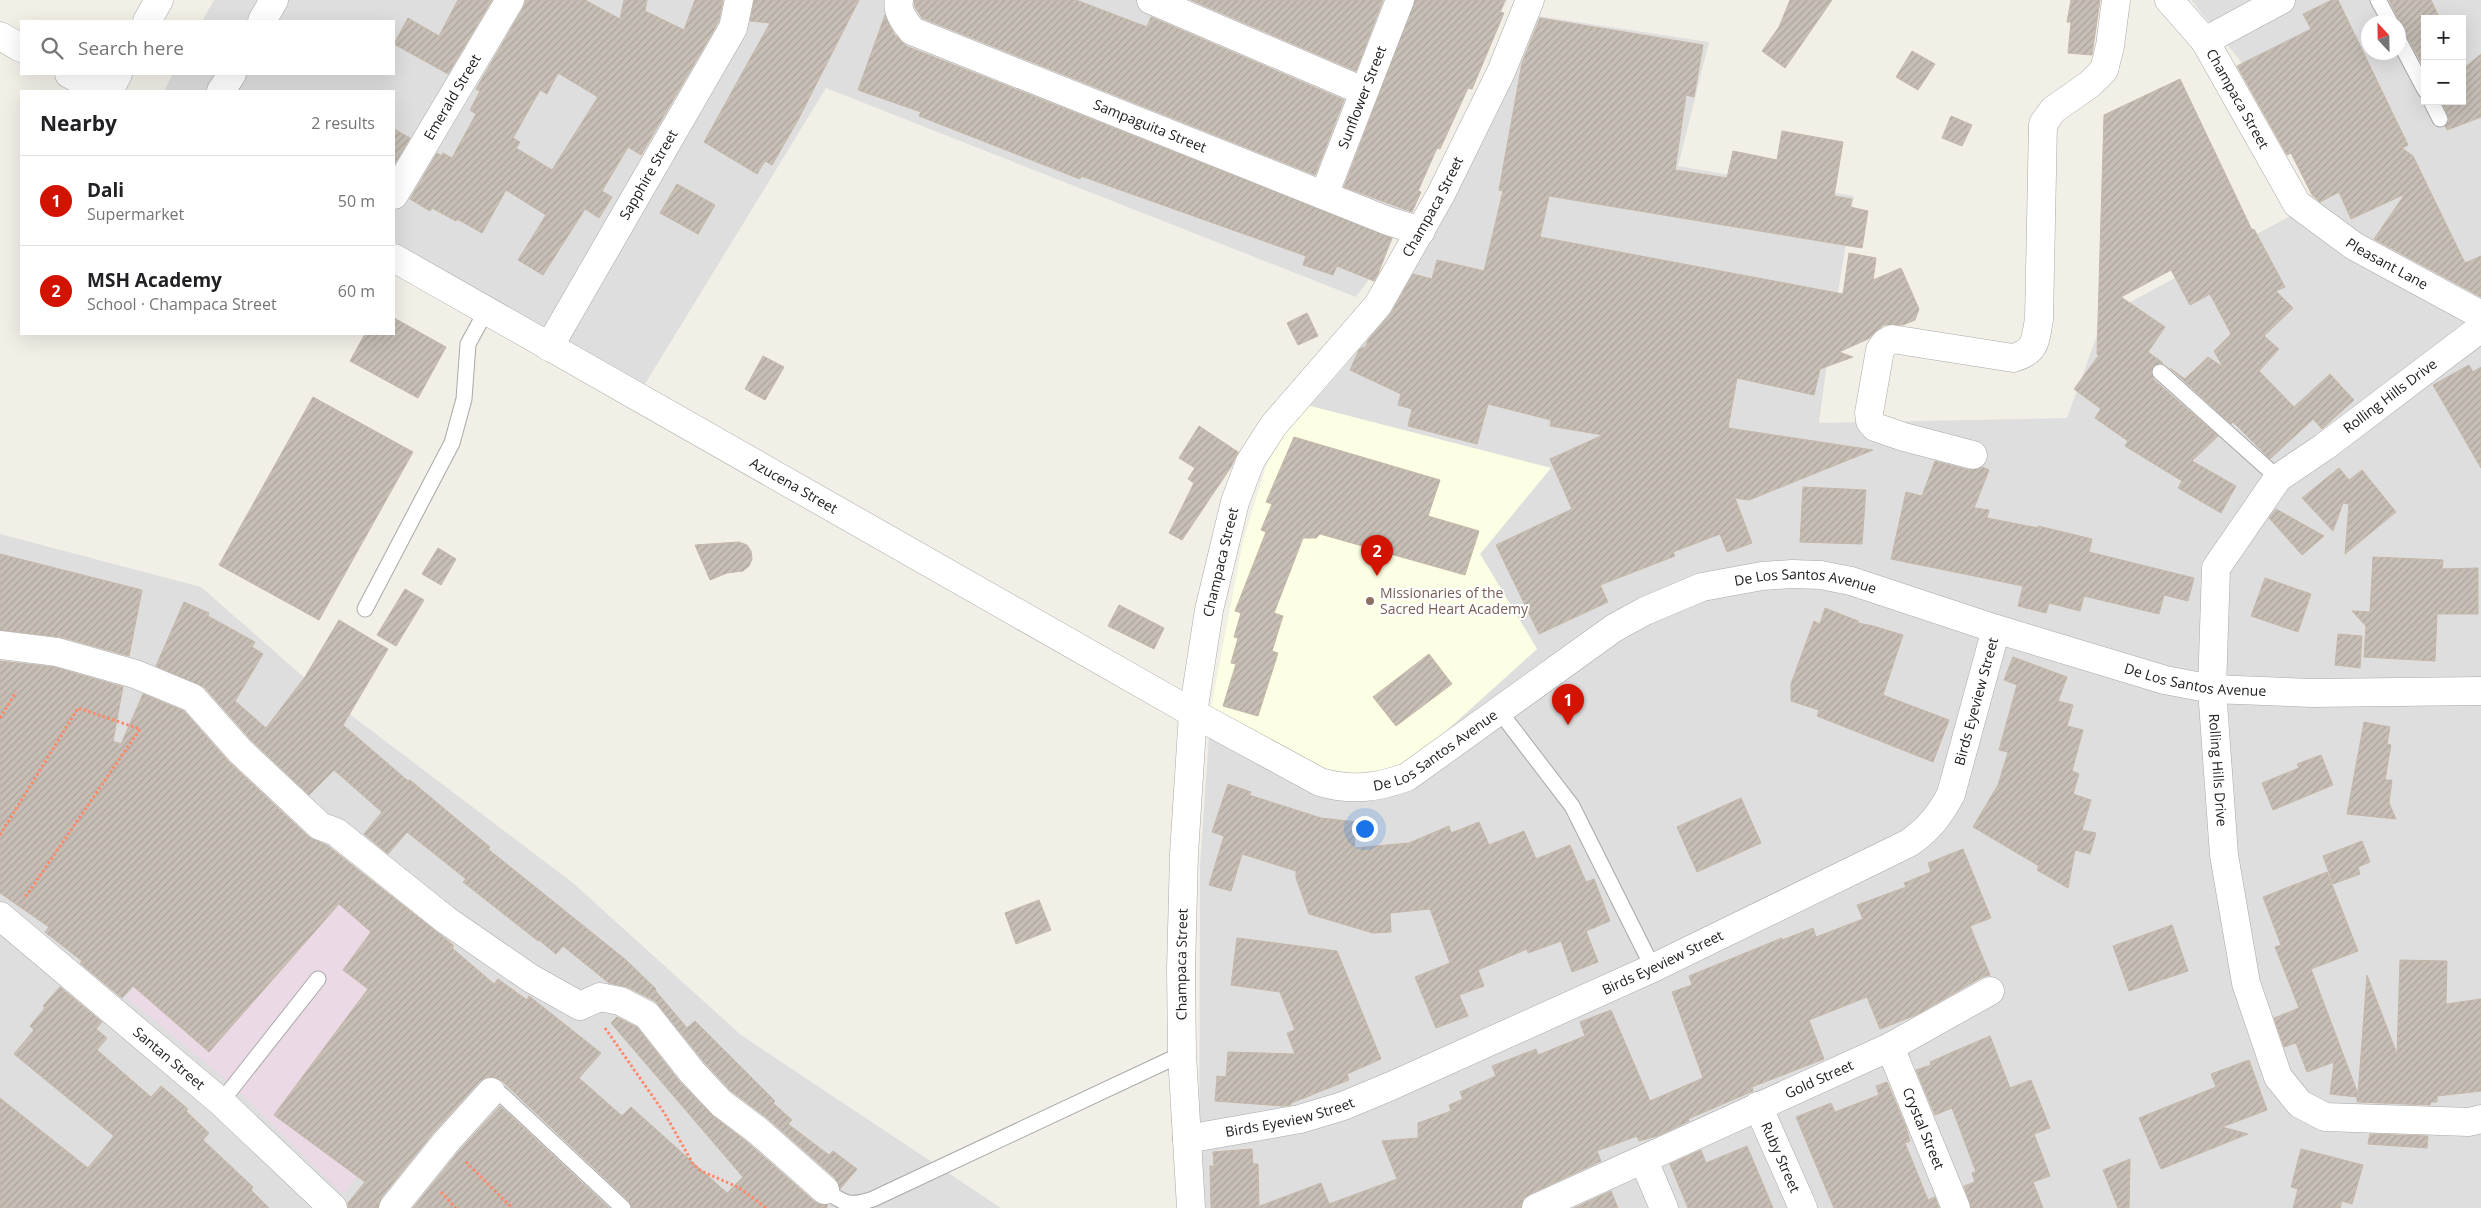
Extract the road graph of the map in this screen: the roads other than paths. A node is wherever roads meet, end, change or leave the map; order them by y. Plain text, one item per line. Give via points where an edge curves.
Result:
1 (159, 0) edge
2 (274, 0) edge
3 (510, 0) edge
4 (739, 0) edge
5 (899, 0) edge
6 (1151, 0) edge
7 (1400, 0) edge
8 (1530, 0) edge
9 (2116, 0) edge
10 (2169, 0) edge
11 (2281, 0) edge
12 (2378, 0) edge
13 (2386, 15) edge
14 (148, 20) edge
15 (263, 20) edge
16 (0, 36) edge
17 (2205, 41) junction
18 (20, 47) edge
19 (2406, 54) edge
20 (71, 75) edge
21 (117, 75) edge
22 (231, 75) edge
23 (2421, 82) edge
24 (99, 90) edge
25 (110, 90) edge
26 (222, 90) edge
27 (1363, 91) junction
28 (2433, 105) edge
29 (2440, 119) dead end
30 (395, 193) edge
31 (1324, 195) junction
32 (2297, 204) joint
33 (1421, 231) junction
34 (395, 259) edge
35 (486, 311) junction
36 (2481, 315) edge
37 (2481, 328) edge
38 (549, 347) junction
39 (2160, 372) dead end
40 (1973, 455) dead end
41 (2278, 478) junction
42 (365, 609) dead end
43 (1996, 630) junction
44 (0, 644) edge
45 (2212, 689) junction
46 (2481, 691) edge
47 (1500, 712) junction
48 (1193, 713) junction
49 (4, 919) edge
50 (1653, 968) junction
51 (318, 979) dead end
52 (1990, 991) dead end
53 (1890, 1047) junction
54 (1182, 1054) junction
55 (492, 1092) joint
56 (221, 1102) junction
57 (1758, 1106) junction
58 (2481, 1119) edge
59 (1187, 1139) junction
60 (1644, 1160) junction
61 (825, 1190) joint
62 (333, 1208) edge
63 (393, 1208) edge
64 (623, 1208) edge
65 (1191, 1208) edge
66 (1536, 1208) edge
67 (1664, 1208) edge
68 (1803, 1208) edge
69 (1956, 1208) edge

1 - 14 street
2 - 15 street
3 - 30 street, Emerald Street
4 - 38 street, Sapphire Street via 733,28
5 - 31 street, Sampaguita Street via 902,19 912,31
6 - 27 street
7 - 27 street, Sunflower Street
8 - 33 street, Champaca Street via 1501,72
9 - 40 street via 2104,70 2053,110 2043,124 2039,319 2034,344 2027,354 2013,358 1892,339 1880,350 1869,413 1875,427
10 - 17 street, Champaca Street
11 - 17 street
12 - 13 lane
16 - 18 street
17 - 32 street, Champaca Street
19 - 23 lane
20 - 24 street
21 - 25 street
22 - 26 street
27 - 31 street, Sunflower Street
28 - 29 lane
31 - 33 street, Sampaguita Street
32 - 36 street, Pleasant Lane via 2354,246
33 - 48 street, Champaca Street via 1378,305 1273,426 1250,462 1235,502 1209,610
34 - 35 street, Azucena Street
35 - 38 street, Azucena Street
35 - 42 lane via 468,344 464,399 452,443
37 - 41 street, Rolling Hills Drive
38 - 48 street, Azucena Street
39 - 41 lane
41 - 45 street, Rolling Hills Drive via 2216,568
43 - 45 street, De Los Santos Avenue via 2165,680
43 - 47 street, De Los Santos Avenue via 1851,581 1822,575 1784,574 1728,581 1672,598 1622,624
43 - 50 street, Birds Eyeview Street via 1951,794 1941,814 1927,830 1892,852
44 - 61 street via 57,652 118,669 193,698 240,751 320,826 336,832 446,920 530,978 580,1006 600,997 620,1000 647,1015 721,1103
45 - 46 street, De Los Santos Avenue via 2312,693
45 - 58 street, Rolling Hills Drive via 2224,855 2239,944 2246,983 2278,1077 2300,1104 2325,1116 2469,1122
47 - 48 street, De Los Santos Avenue via 1407,777 1388,784 1353,788 1320,782
47 - 50 lane via 1572,806
48 - 54 street, Champaca Street via 1184,863
49 - 56 street, Santan Street
50 - 59 street, Birds Eyeview Street via 1343,1106 1261,1128
51 - 56 lane
52 - 53 street, Gold Street
53 - 57 street, Gold Street
53 - 69 street, Crystal Street
54 - 59 street, Champaca Street
54 - 61 lane via 873,1199 851,1204 842,1202
55 - 63 street via 446,1142
55 - 64 lane via 502,1094
56 - 62 street, Santan Street
57 - 60 street, Gold Street
57 - 68 street, Ruby Street
59 - 65 street, Champaca Street
60 - 66 street, Gold Street
60 - 67 street

